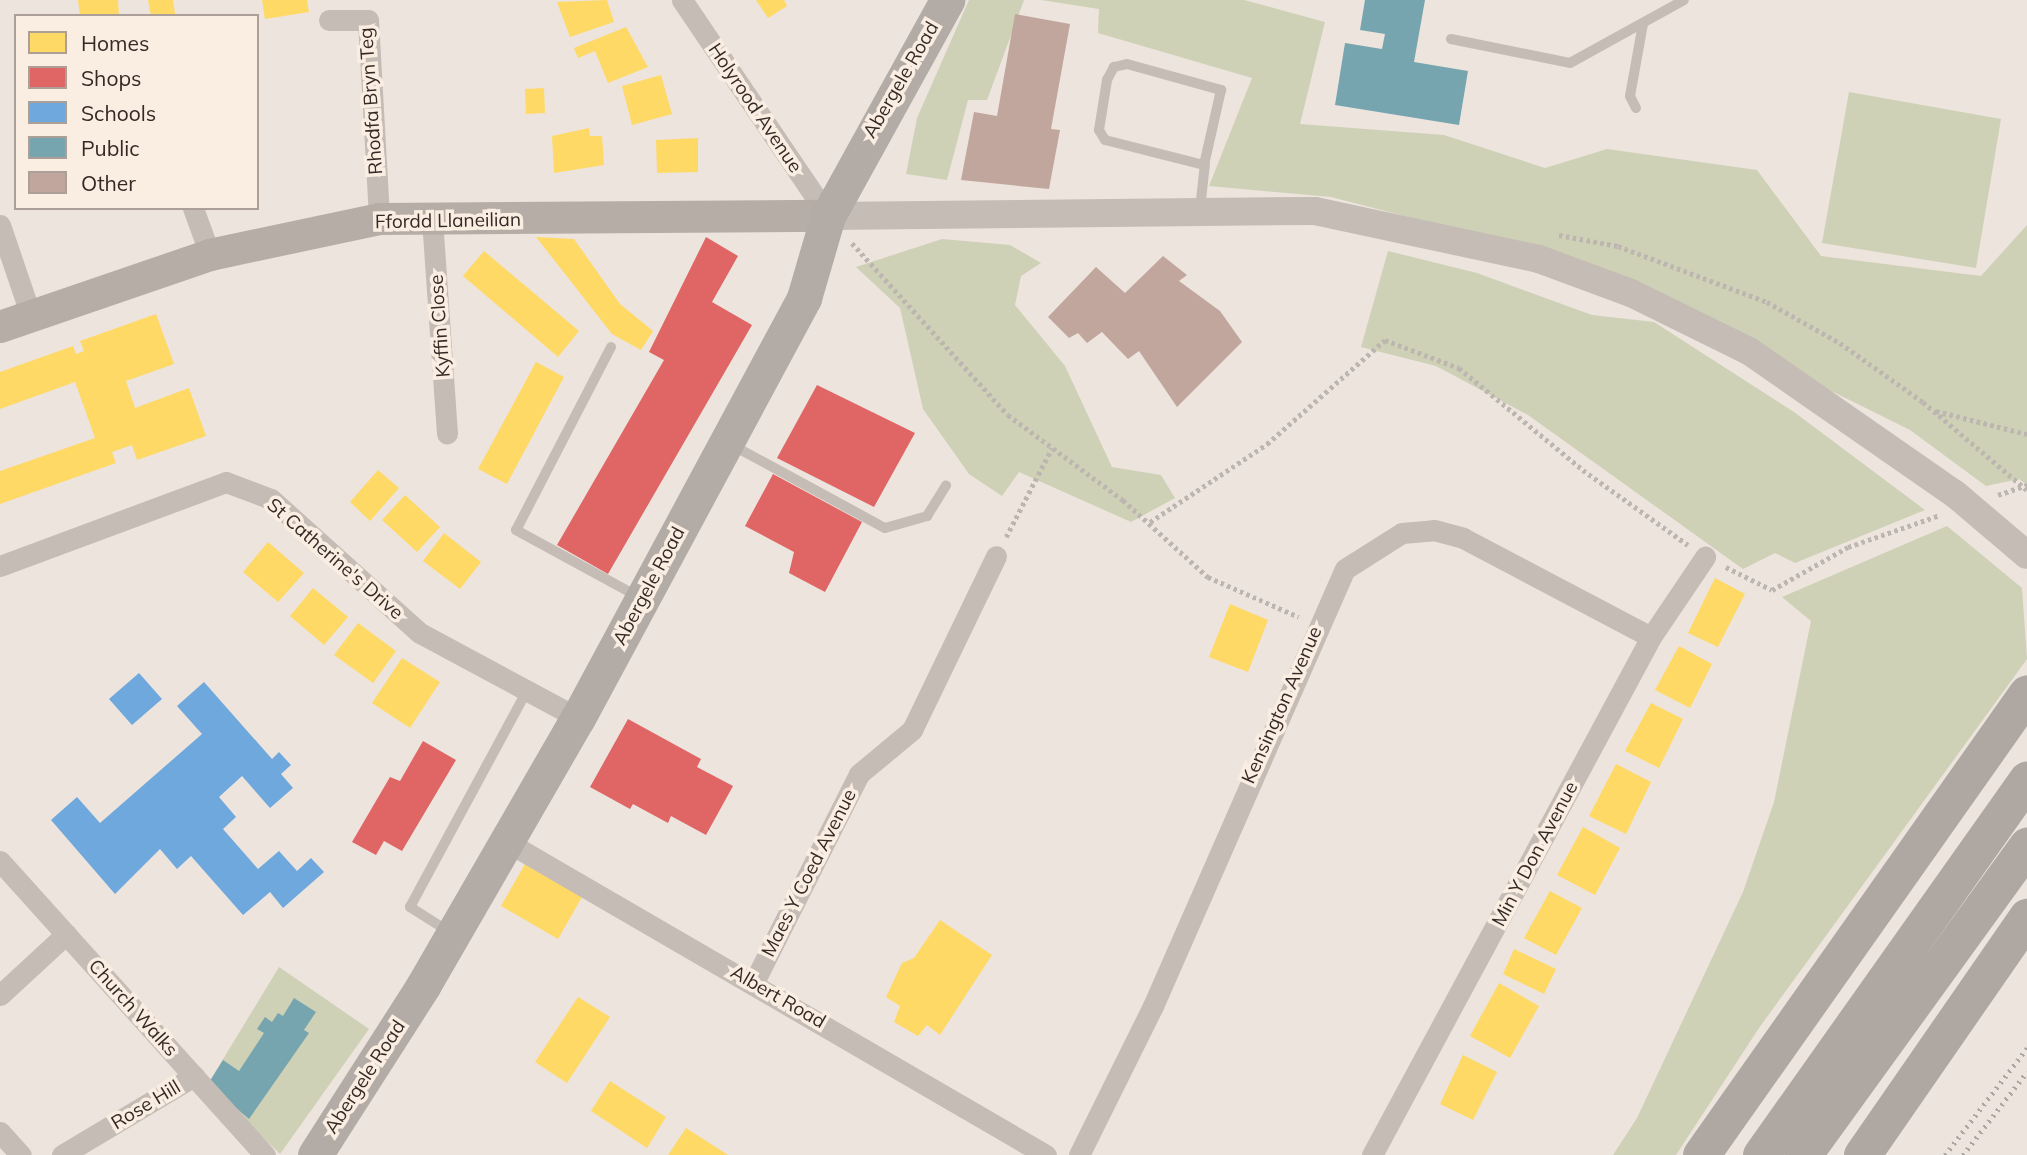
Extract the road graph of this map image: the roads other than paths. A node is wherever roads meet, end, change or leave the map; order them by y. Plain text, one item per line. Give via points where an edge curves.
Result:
1 (682, 0) edge
2 (947, 0) edge
3 (1684, 0) edge
4 (329, 20) dead end
5 (1643, 24) junction
6 (1451, 39) dead end
7 (1636, 107) dead end
8 (1205, 164) junction
9 (1200, 208) junction
10 (194, 210) edge
11 (828, 216) junction
12 (379, 219) junction
13 (432, 219) junction
14 (0, 225) edge
15 (210, 255) junction
16 (31, 316) junction
17 (0, 327) edge
18 (611, 347) dead end
19 (447, 433) dead end
20 (727, 442) junction
21 (946, 486) dead end
22 (2027, 555) edge
23 (996, 556) road end
24 (1705, 557) road end
25 (0, 566) edge
26 (642, 599) junction
27 (1651, 638) junction
28 (527, 691) junction
29 (2027, 693) edge
30 (578, 718) junction
31 (2027, 780) edge
32 (509, 843) junction
33 (2027, 845) edge
34 (0, 861) edge
35 (2027, 917) edge
36 (66, 934) junction
37 (453, 935) junction
38 (754, 982) junction
39 (0, 995) edge
40 (194, 1076) junction
41 (0, 1132) edge
42 (21, 1155) edge
43 (62, 1155) edge
44 (265, 1155) edge
45 (315, 1155) edge
46 (1045, 1155) edge
47 (1079, 1155) edge
48 (1372, 1155) edge
49 (1701, 1155) edge
50 (1761, 1155) edge
51 (1803, 1155) edge
52 (1862, 1155) edge

1 - 11 street, Holyrood Avenue
2 - 11 main road, Abergele Road
3 - 5 lane
4 - 12 street, Rhodfa Bryn Teg via 368,20
5 - 6 lane via 1570,63
5 - 7 lane via 1630,96
8 - 8 lane via 1105,140 1099,130 1114,67 1127,64 1221,90
8 - 9 lane
9 - 11 street
9 - 22 street via 1315,211 1460,238 1631,293 1695,321 1816,393
10 - 15 street
11 - 13 main road, Ffordd Llaneilian
11 - 20 main road, Abergele Road via 804,298
12 - 13 main road, Ffordd Llaneilian
12 - 15 main road, Ffordd Llaneilian
13 - 19 street, Kyffin Close
14 - 16 street
15 - 16 main road, Ffordd Llaneilian
16 - 17 main road, Ffordd Llaneilian
18 - 26 lane via 516,530
20 - 21 lane via 885,528 927,516
20 - 26 main road, Abergele Road
23 - 38 street, Maes Y Coed Avenue via 912,730 859,774
24 - 27 street, Min Y Don Avenue
25 - 28 street, St Catherine's Drive via 226,482 271,499 420,633
26 - 30 main road, Abergele Road
27 - 47 street, Kensington Avenue via 1463,538 1434,530 1402,533 1370,548 1345,569 1153,1006
27 - 48 street, Min Y Don Avenue
28 - 30 street, St Catherine's Drive
28 - 37 lane via 410,907
29 - 49 highway
30 - 32 main road, Abergele Road
31 - 50 highway
32 - 37 main road, Abergele Road
32 - 38 street, Albert Road
33 - 51 highway
34 - 36 street, Church Walks
35 - 52 highway
36 - 39 street
36 - 40 street, Church Walks
37 - 45 main road, Abergele Road
38 - 46 street, Albert Road
40 - 43 street, Rose Hill
40 - 44 street, Church Walks
41 - 42 street

